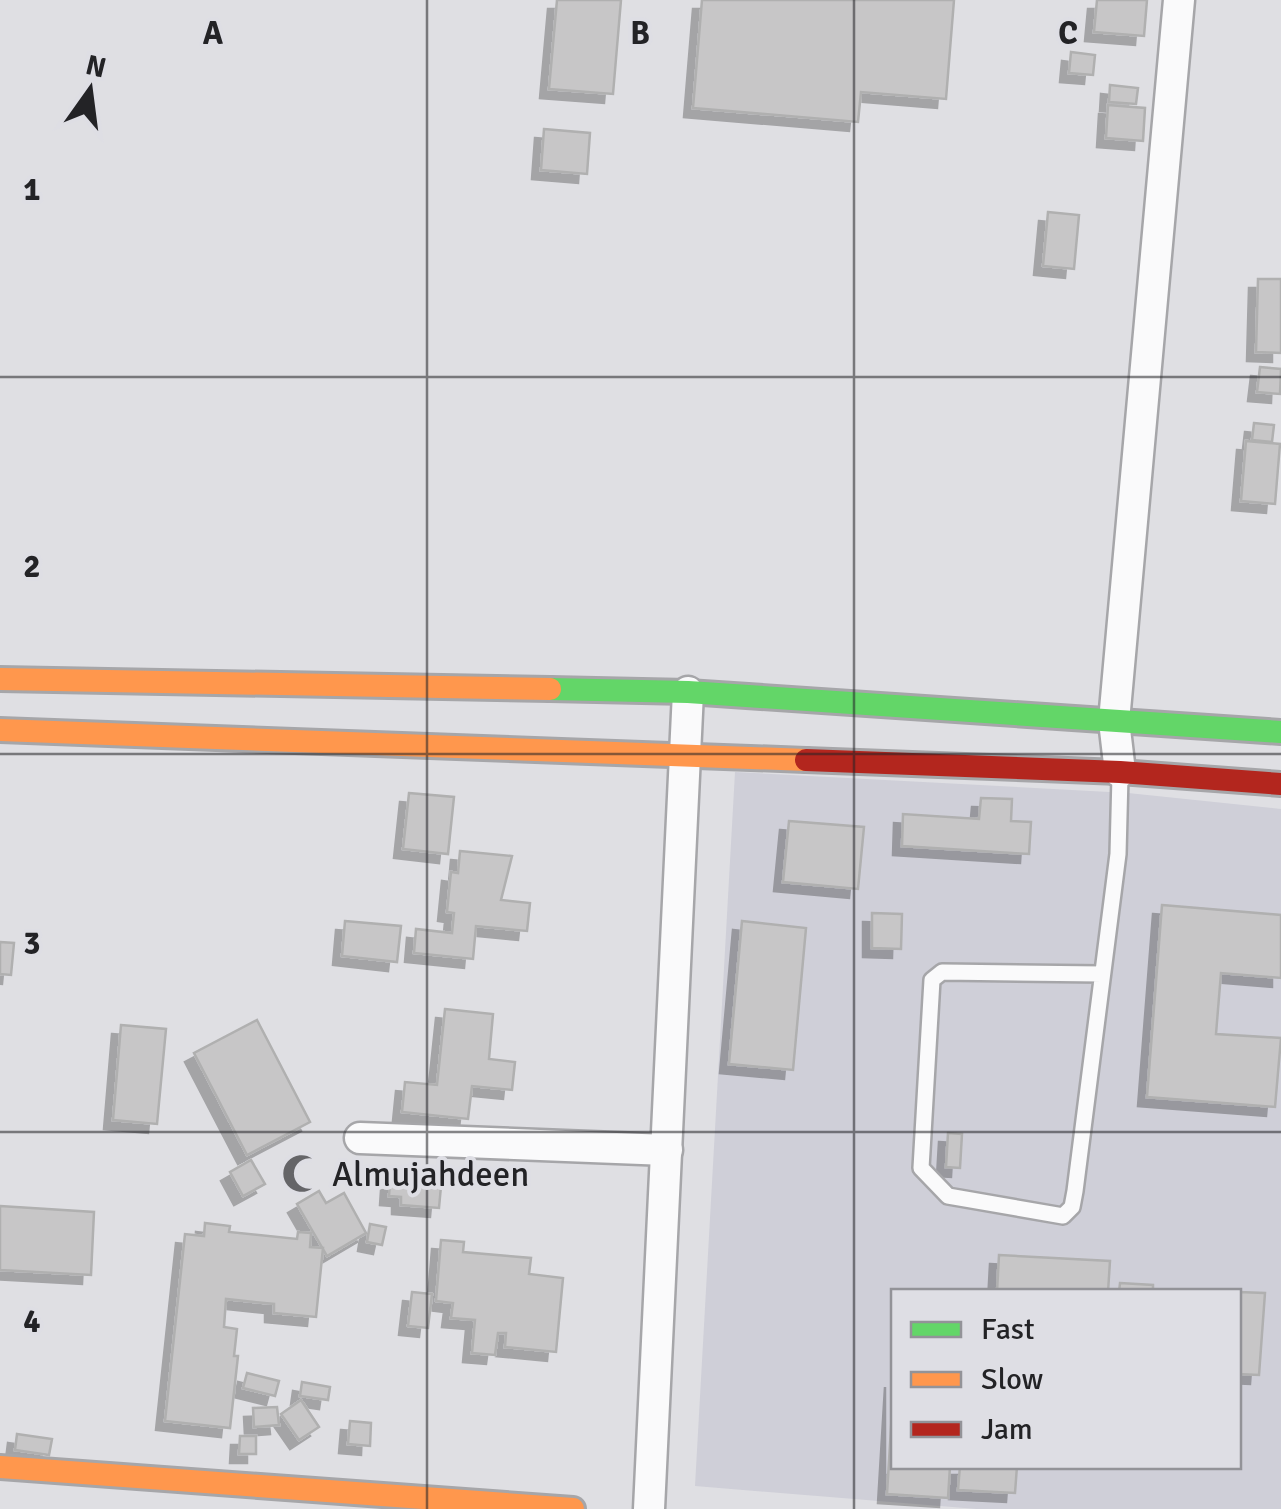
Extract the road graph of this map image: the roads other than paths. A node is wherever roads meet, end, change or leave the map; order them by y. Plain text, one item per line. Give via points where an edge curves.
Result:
1 (1179, 0) edge
2 (0, 678) edge
3 (688, 692) junction
4 (1114, 722) junction
5 (0, 730) edge
6 (1281, 732) edge
7 (688, 756) junction
8 (1120, 772) junction
9 (1281, 784) edge
10 (1102, 974) junction
11 (360, 1138) dead end
12 (668, 1150) junction
13 (0, 1467) edge
14 (333, 1501) edge
15 (573, 1509) edge
16 (649, 1509) edge

1 - 4 street
2 - 3 street
3 - 4 street
3 - 7 street
4 - 6 street
4 - 8 street
5 - 7 street
7 - 8 street
7 - 12 street
8 - 9 street
8 - 10 lane via 1118,854
10 - 10 lane via 942,972 932,980 921,1168 948,1196 1063,1216 1072,1207
11 - 12 street
12 - 16 street
13 - 14 street
14 - 15 street

